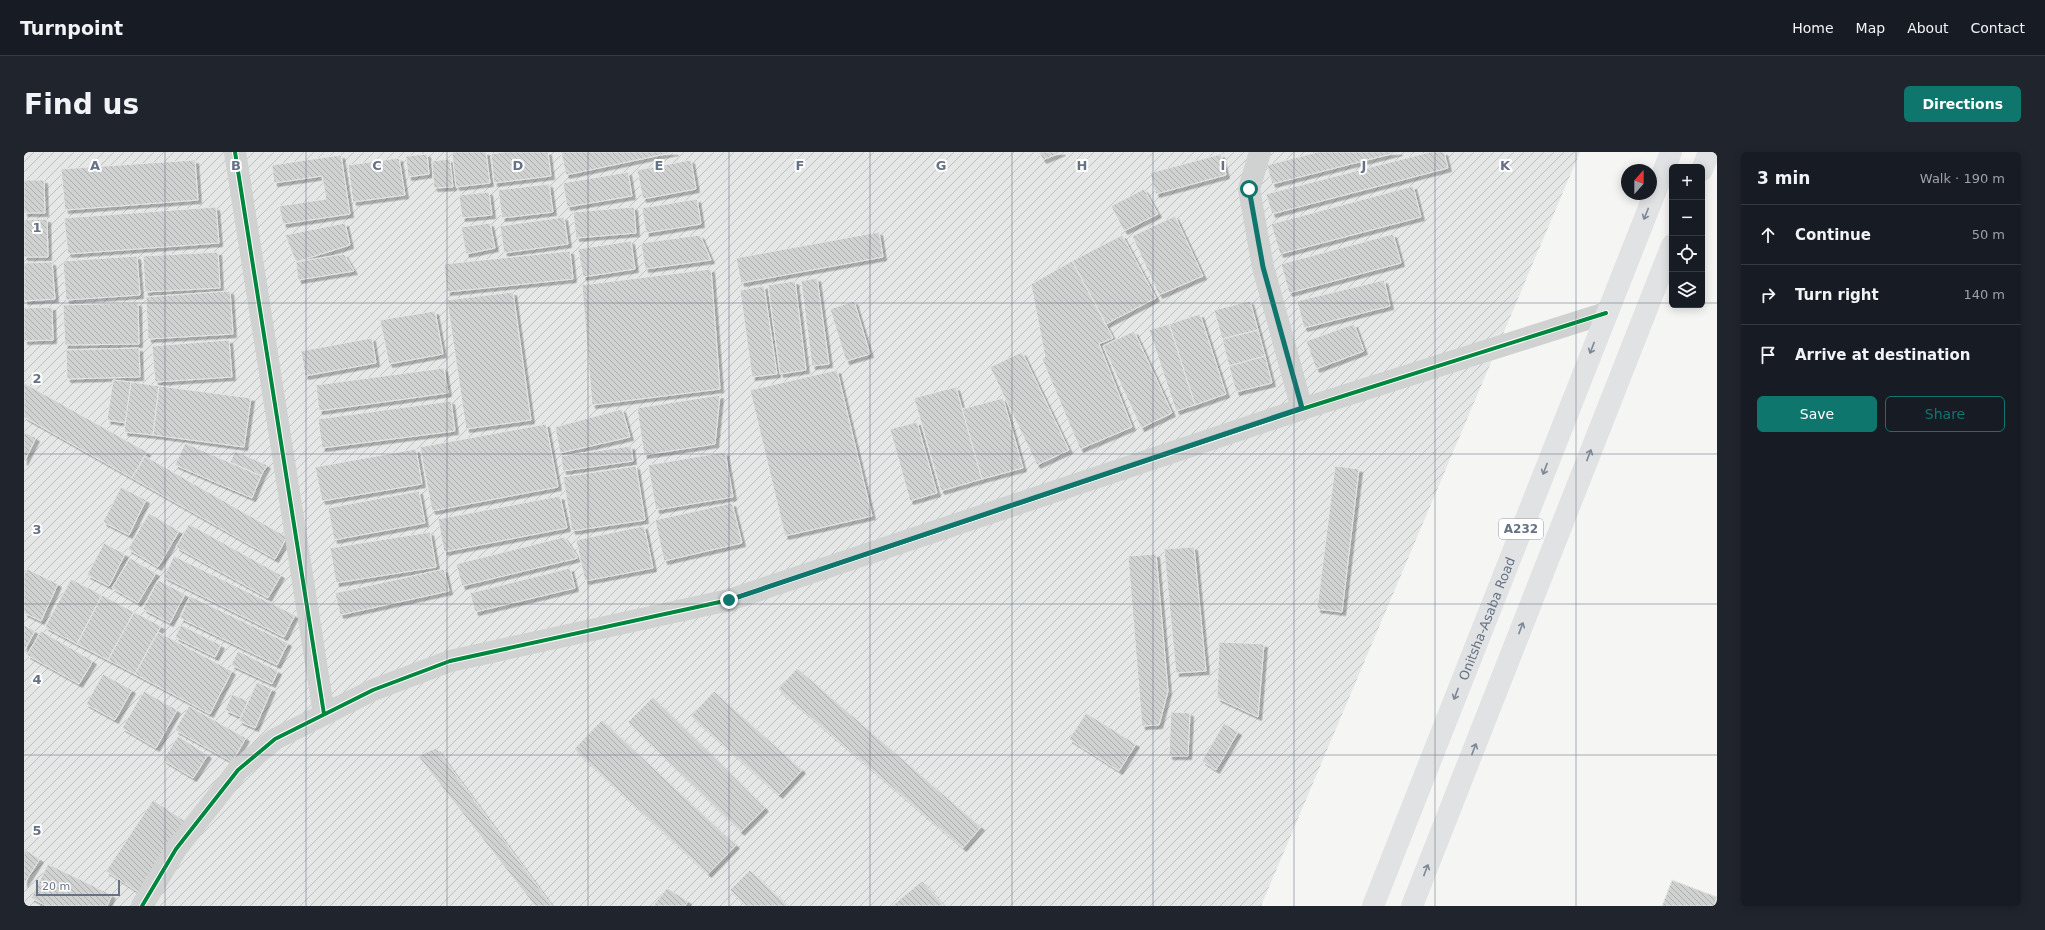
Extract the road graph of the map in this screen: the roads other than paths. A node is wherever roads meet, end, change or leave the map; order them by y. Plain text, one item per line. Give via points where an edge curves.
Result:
1 (235, 152) edge
2 (1260, 152) edge
3 (1671, 152) edge
4 (1709, 152) edge
5 (1704, 164) edge
6 (1669, 253) edge
7 (1606, 313) junction
8 (1302, 408) junction
9 (324, 714) junction
10 (142, 906) edge
11 (1373, 906) edge
12 (1412, 906) edge

1 - 9 street
2 - 8 street via 1249,189 1263,267
3 -> 7 highway, Onitsha-Asaba Road / A232
4 - 5 highway
12 -> 6 highway, A232
7 - 8 street
7 -> 11 highway, Onitsha-Asaba Road / A232
8 - 9 street via 729,600 450,661 373,690
9 - 10 street via 275,739 238,770 176,849

